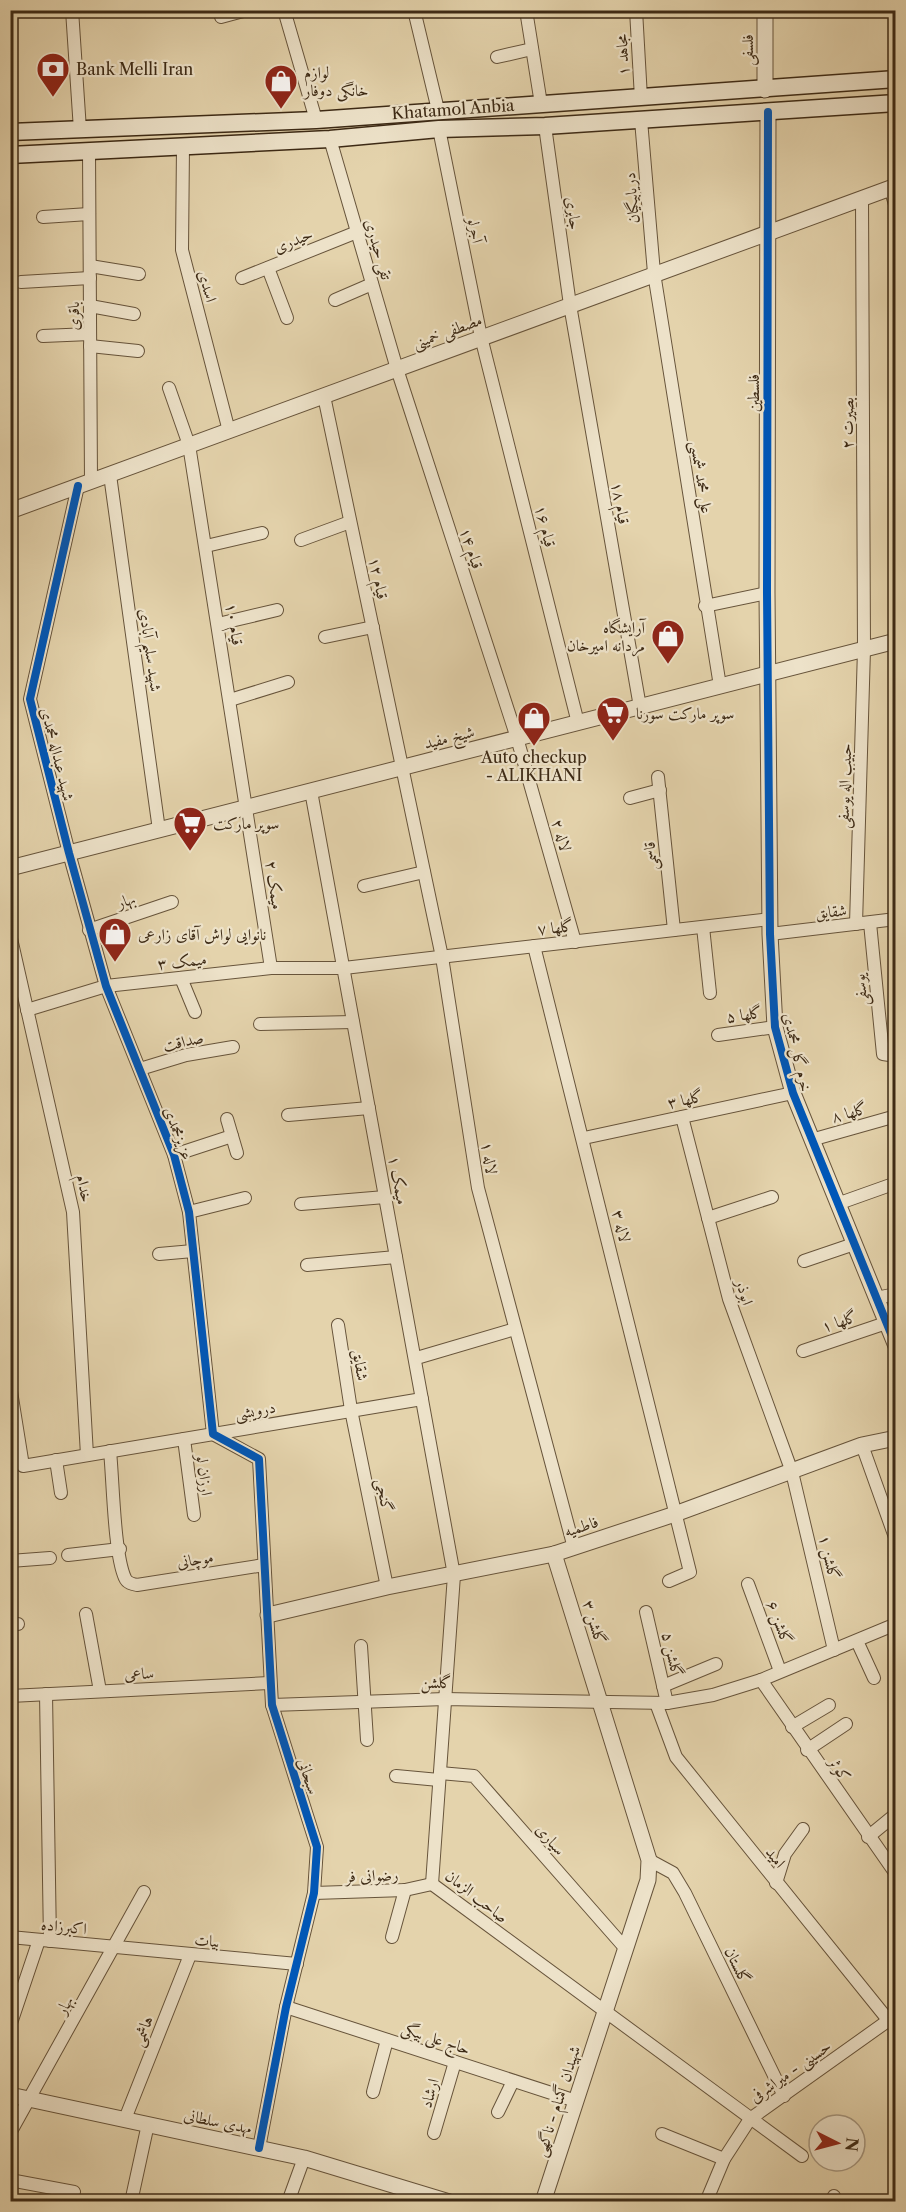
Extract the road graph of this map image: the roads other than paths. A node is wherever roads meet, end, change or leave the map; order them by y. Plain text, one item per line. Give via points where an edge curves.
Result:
1 (72, 10) edge
2 (247, 10) edge
3 (284, 10) edge
4 (414, 10) edge
5 (526, 10) edge
6 (636, 10) edge
7 (765, 10) edge
8 (221, 17) dead end
9 (532, 50) junction
10 (497, 57) dead end
11 (896, 79) edge
12 (765, 90) junction
13 (641, 98) junction
14 (541, 104) junction
15 (896, 104) edge
16 (438, 110) junction
17 (768, 112) junction
18 (316, 120) junction
19 (640, 120) junction
20 (545, 126) junction
21 (439, 129) junction
22 (80, 130) junction
23 (10, 132) edge
24 (330, 139) junction
25 (183, 146) junction
26 (89, 151) junction
27 (10, 154) edge
28 (893, 186) edge
29 (862, 198) junction
30 (896, 208) edge
31 (89, 214) junction
32 (43, 217) dead end
33 (357, 232) junction
34 (767, 232) junction
35 (268, 268) junction
36 (90, 272) junction
37 (654, 273) junction
38 (139, 274) dead end
39 (242, 278) dead end
40 (21, 282) dead end
41 (372, 284) junction
42 (335, 300) dead end
43 (570, 304) junction
44 (90, 306) junction
45 (134, 314) dead end
46 (287, 318) dead end
47 (44, 336) dead end
48 (481, 337) junction
49 (90, 340) junction
50 (138, 351) dead end
51 (397, 369) junction
52 (170, 388) dead end
53 (324, 396) junction
54 (228, 431) junction
55 (189, 445) junction
56 (110, 474) junction
57 (85, 484) junction
58 (10, 511) edge
59 (350, 522) junction
60 (262, 533) dead end
61 (301, 540) dead end
62 (206, 546) junction
63 (767, 593) junction
64 (705, 606) junction
65 (277, 610) dead end
66 (218, 624) junction
67 (373, 627) junction
68 (325, 637) dead end
69 (896, 641) edge
70 (864, 649) junction
71 (769, 674) junction
72 (288, 682) dead end
73 (720, 686) junction
74 (230, 700) junction
75 (640, 706) junction
76 (578, 723) junction
77 (517, 738) junction
78 (402, 768) junction
79 (311, 791) junction
80 (630, 798) dead end
81 (247, 808) junction
82 (159, 830) junction
83 (69, 853) junction
84 (10, 868) edge
85 (424, 872) junction
86 (364, 886) dead end
87 (172, 902) dead end
88 (896, 919) edge
89 (870, 923) junction
90 (856, 924) junction
91 (703, 927) junction
92 (770, 927) junction
93 (89, 930) junction
94 (674, 930) junction
95 (10, 934) edge
96 (575, 942) junction
97 (534, 946) junction
98 (442, 957) junction
99 (271, 968) junction
100 (344, 968) junction
101 (181, 978) junction
102 (106, 986) junction
103 (710, 993) dead end
104 (27, 1010) junction
105 (195, 1012) dead end
106 (353, 1022) junction
107 (260, 1024) dead end
108 (775, 1027) junction
109 (718, 1035) dead end
110 (233, 1047) dead end
111 (889, 1055) edge
112 (140, 1069) junction
113 (793, 1094) junction
114 (369, 1108) junction
115 (288, 1115) dead end
116 (896, 1116) edge
117 (682, 1117) junction
118 (227, 1119) dead end
119 (232, 1136) junction
120 (584, 1138) junction
121 (812, 1140) junction
122 (237, 1153) dead end
123 (174, 1155) junction
124 (896, 1183) edge
125 (385, 1197) junction
126 (772, 1197) dead end
127 (245, 1198) dead end
128 (301, 1204) dead end
129 (837, 1204) junction
130 (189, 1212) junction
131 (708, 1218) junction
132 (854, 1244) junction
133 (193, 1251) junction
134 (159, 1254) dead end
135 (396, 1257) junction
136 (804, 1261) dead end
137 (307, 1265) dead end
138 (896, 1294) edge
139 (876, 1298) junction
140 (886, 1323) junction
141 (338, 1324) dead end
142 (515, 1329) junction
143 (896, 1346) edge
144 (803, 1351) dead end
145 (420, 1357) dead end
146 (11, 1392) edge
147 (422, 1399) junction
148 (351, 1410) junction
149 (213, 1434) junction
150 (896, 1438) edge
151 (184, 1439) junction
152 (862, 1445) junction
153 (110, 1451) junction
154 (87, 1455) junction
155 (56, 1460) junction
156 (792, 1472) junction
157 (61, 1493) dead end
158 (675, 1514) junction
159 (194, 1515) dead end
160 (896, 1540) edge
161 (574, 1548) junction
162 (120, 1549) junction
163 (554, 1554) junction
164 (68, 1555) dead end
165 (50, 1558) dead end
166 (10, 1561) edge
167 (264, 1566) junction
168 (454, 1575) junction
169 (669, 1581) dead end
170 (748, 1584) dead end
171 (387, 1587) junction
172 (646, 1612) dead end
173 (87, 1614) dead end
174 (268, 1616) junction
175 (896, 1624) edge
176 (857, 1641) junction
177 (360, 1646) dead end
178 (834, 1650) junction
179 (716, 1664) dead end
180 (780, 1671) junction
181 (874, 1678) dead end
182 (761, 1680) junction
183 (269, 1683) junction
184 (663, 1686) junction
185 (100, 1691) junction
186 (46, 1694) junction
187 (10, 1696) edge
188 (445, 1699) junction
189 (364, 1702) junction
190 (600, 1702) junction
191 (662, 1703) junction
192 (272, 1705) junction
193 (829, 1705) dead end
194 (846, 1724) dead end
195 (792, 1727) junction
196 (367, 1740) dead end
197 (807, 1750) junction
198 (396, 1776) dead end
199 (440, 1776) junction
200 (896, 1814) edge
201 (803, 1829) dead end
202 (868, 1837) junction
203 (650, 1860) junction
204 (896, 1874) edge
205 (776, 1883) junction
206 (432, 1884) junction
207 (405, 1890) junction
208 (144, 1892) dead end
209 (314, 1893) junction
210 (10, 1937) edge
211 (392, 1937) dead end
212 (44, 1941) junction
213 (114, 1948) junction
214 (626, 1949) junction
215 (190, 1955) junction
216 (297, 1964) junction
217 (286, 2007) junction
218 (605, 2012) junction
219 (892, 2018) edge
220 (10, 2026) edge
221 (387, 2040) junction
222 (455, 2062) junction
223 (513, 2081) junction
224 (373, 2092) dead end
225 (10, 2095) edge
226 (784, 2096) junction
227 (30, 2099) junction
228 (576, 2101) junction
229 (498, 2112) dead end
230 (125, 2119) junction
231 (750, 2119) junction
232 (148, 2124) junction
233 (10, 2133) edge
234 (434, 2133) dead end
235 (662, 2134) dead end
236 (259, 2148) junction
237 (802, 2156) dead end
238 (304, 2158) junction
239 (724, 2159) junction
240 (10, 2180) edge
241 (74, 2192) dead end
242 (418, 2198) edge
243 (131, 2202) edge
244 (288, 2202) edge
245 (449, 2202) edge
246 (543, 2202) edge
247 (706, 2202) edge

1 - 22 street
2 - 8 street
3 - 18 street
4 - 16 street
5 - 9 street
6 - 13 street, مجاهد ۱
7 - 12 street, فلسفی
9 - 10 street
9 - 14 street
11 - 12 main road, Khatamol Anbia
12 - 13 main road, Khatamol Anbia
13 - 14 main road, Khatamol Anbia
14 - 16 main road, Khatamol Anbia
15 - 17 main road, Khatamol Anbia
16 - 18 main road, Khatamol Anbia
17 - 19 main road, Khatamol Anbia
17 - 34 street, فلسطین
18 - 22 main road, Khatamol Anbia
19 - 20 main road, Khatamol Anbia
19 - 37 street, دریابیگیان
20 - 21 main road, Khatamol Anbia
20 - 43 street, جابری
21 - 24 main road, Khatamol Anbia
21 - 48 street, آجرلو
22 - 23 main road, Khatamol Anbia
24 - 25 main road, Khatamol Anbia
24 - 33 street, تقی حیدری
25 - 26 main road, Khatamol Anbia
25 - 54 street, اسدی via 182,250
26 - 27 main road, Khatamol Anbia
26 - 31 street, باقری
28 - 29 street, مصطفی خمینی
28 - 30 street
29 - 34 street, مصطفی خمینی
29 - 70 street, بصیرت ۲
31 - 32 street
31 - 36 street, باقری
33 - 35 street, حیدری
33 - 41 street, تقی حیدری
34 - 37 street, مصطفی خمینی
34 - 63 street, فلسطین
35 - 39 street, حیدری
35 - 46 street
36 - 38 street
36 - 40 street
36 - 44 street, باقری
37 - 43 street, مصطفی خمینی
37 - 64 street, علی محمد شمسی
41 - 42 street
41 - 51 street, تقی حیدری
43 - 48 street, مصطفی خمینی
43 - 75 street, قیام ۱۸
44 - 45 street
44 - 49 street, باقری
47 - 49 street
48 - 51 street, مصطفی خمینی
48 - 76 street, قیام ۱۶
49 - 50 street
49 - 57 street, باقری
51 - 53 street, مصطفی خمینی
51 - 77 street, قیام ۱۴
52 - 55 street, قیام ۱۰
53 - 54 street, مصطفی خمینی
53 - 59 street, قیام ۱۲
54 - 55 street, مصطفی خمینی
55 - 56 street, مصطفی خمینی
55 - 62 street, قیام ۱۰
56 - 57 street, مصطفی خمینی
56 - 82 street, شهید سلیم آبادی
57 - 58 street, مصطفی خمینی
57 - 83 street, شهید عبداله محمدی via 30,699
59 - 61 street
59 - 67 street, قیام ۱۲
60 - 62 street
62 - 66 street, قیام ۱۰
63 - 64 street
63 - 71 street, فلسطین
64 - 73 street, علی محمد شمسی
65 - 66 street
66 - 74 street, قیام ۱۰
67 - 68 street
67 - 78 street, قیام ۱۲
69 - 70 street, شیخ مفید
70 - 71 street, شیخ مفید
70 - 90 street, حبیب اله یوسفی
71 - 73 street, شیخ مفید
71 - 92 street, خرم گل محمدی
72 - 74 street
73 - 75 street, شیخ مفید
74 - 81 street, قیام ۱۰
75 - 76 street, شیخ مفید
76 - 77 street, شیخ مفید
77 - 78 street, شیخ مفید
77 - 96 street, لاله ۲
78 - 79 street, شیخ مفید
78 - 85 street, لاله ۱
79 - 81 street, شیخ مفید
79 - 100 street, میمک ۱
80 - 94 street, قاسمی via 659,784
81 - 82 street, شیخ مفید
81 - 99 street, میمک ۲
82 - 83 street, شیخ مفید
83 - 84 street, شیخ مفید
83 - 93 street, عزیزمحمدی
85 - 86 street
85 - 98 street, لاله ۱
87 - 93 street, بهار
88 - 89 street, شقایق
89 - 90 street, شقایق
89 - 111 street, یوسفی
90 - 92 street, شقایق
91 - 92 street, گلها ۷
91 - 94 street, گلها ۷
91 - 103 street
92 - 108 street, خرم گل محمدی
93 - 102 street, عزیزمحمدی
94 - 96 street, گلها ۷
95 - 104 street, خدام
96 - 97 street, گلها ۷
97 - 98 street, گلها ۷
97 - 120 street, لاله ۳
98 - 100 street, گلها ۷
98 - 142 street, لاله ۱ via 478,1188
99 - 100 street, میمک ۳
99 - 101 street, میمک ۳
100 - 106 street, میمک ۱
101 - 102 street, میمک ۳
101 - 105 street
102 - 104 street, میمک ۳
102 - 112 street, عزیزمحمدی
104 - 154 street, خدام via 74,1212
106 - 107 street
106 - 114 street, میمک ۱
108 - 109 street, گلها ۵
108 - 113 street, خرم گل محمدی
110 - 112 street, صداقت via 186,1055
112 - 123 street, عزیزمحمدی
113 - 117 street, گلها ۳
113 - 121 street, خرم گل محمدی
114 - 115 street
114 - 125 street, میمک ۱
116 - 121 street, گلها ۸
117 - 120 street, گلها ۳
117 - 131 street, ابوذر
118 - 119 street
119 - 122 street
119 - 123 street
120 - 158 street, لاله ۳
121 - 129 street, خرم گل محمدی
123 - 130 street, عزیزمحمدی
124 - 129 street
125 - 128 street
125 - 135 street, میمک ۱
126 - 131 street
127 - 130 street
129 - 132 street, خرم گل محمدی
130 - 133 street, عزیزمحمدی
131 - 156 street, ابوذر via 729,1299
132 - 136 street
132 - 139 street, خرم گل محمدی
133 - 134 street
133 - 149 street, عزیزمحمدی
135 - 137 street
135 - 147 street, میمک ۱
138 - 139 street
139 - 140 street, خرم گل محمدی
140 - 143 street, خرم گل محمدی
140 - 144 street, گلها ۱
141 - 148 street, شقایق
142 - 145 street
142 - 161 street, لاله ۱
146 - 155 street, درویشی via 23,1466
147 - 148 street, درویشی
147 - 168 street, میمک ۱
148 - 149 street, درویشی
148 - 171 street, گنجی
149 - 151 street, درویشی
149 - 167 street, سبحانی via 259,1459
150 - 152 street, فاطمیه
151 - 153 street, درویشی
151 - 159 street, ارزان لو
152 - 156 street, فاطمیه
152 - 160 street
153 - 154 street, درویشی
153 - 162 street
154 - 155 street, درویشی
155 - 157 street
156 - 158 street, فاطمیه
156 - 178 street, گلشن ۱
158 - 161 street, فاطمیه
158 - 169 street, لاله ۳ via 690,1572
161 - 163 street, فاطمیه
162 - 164 street
162 - 167 street, موچانی via 126,1579 137,1585
163 - 168 street, فاطمیه
163 - 190 street, گلشن ۳
165 - 166 street
167 - 174 street, سبحانی
168 - 171 street, فاطمیه
168 - 188 street, صاحب الزمان
170 - 180 street, گلشن ۶
171 - 174 street, فاطمیه
172 - 184 street, گلشن ۵
173 - 185 street
174 - 183 street, سبحانی
175 - 176 street, گلشن
176 - 178 street, گلشن
176 - 181 street
177 - 189 street
178 - 180 street, گلشن
179 - 184 street
180 - 182 street, گلشن
182 - 191 street, گلشن via 713,1695
182 - 195 street, کوثر
183 - 185 street, ساعی
183 - 192 street, سبحانی
184 - 191 street, گلشن ۵
185 - 186 street, ساعی
186 - 187 street, ساعی
186 - 212 street
188 - 189 street, گلشن
188 - 190 street, گلشن
188 - 199 street, صاحب الزمان
189 - 192 street, گلشن
189 - 196 street
190 - 191 street, گلشن
190 - 203 street
191 - 205 street, امید via 676,1756
192 - 209 street, سبحانی via 317,1847
193 - 195 street
194 - 197 street
195 - 197 street, کوثر
197 - 202 street, کوثر
198 - 199 street, سیاری
199 - 206 street, صاحب الزمان
199 - 214 street, سیاری via 474,1776
200 - 202 street
201 - 205 street via 784,1854
202 - 204 street, کوثر
203 - 214 street via 648,1880
203 - 226 street, گلستان via 673,1873 685,1893
205 - 219 street, امید
206 - 207 street, رضوانی فر
206 - 218 street, صاحب الزمان
207 - 209 street, رضوانی فر
207 - 211 street
208 - 213 street, بهار
209 - 216 street, سبحانی
210 - 212 street, اکبرزاده
212 - 213 street, اکبرزاده
212 - 220 street
213 - 215 street, بیات
213 - 227 street, بهار
214 - 218 street
215 - 216 street, بیات
215 - 230 street, هاشمی
216 - 217 street, سبحانی
217 - 221 street, حاج علی بیگی
217 - 236 street, سبحانی
218 - 228 street, شهیدان گمنام - ناگهی
218 - 231 street, صاحب الزمان
219 - 226 street, حسینی - میراشرفی
221 - 222 street, حاج علی بیگی
221 - 224 street
222 - 223 street, حاج علی بیگی
222 - 234 street, ارشاد
223 - 228 street, حاج علی بیگی
223 - 229 street
225 - 227 street, مهدی سلطانی
226 - 231 street, حسینی - میراشرفی
227 - 230 street, مهدی سلطانی
227 - 233 street, بهار
228 - 246 street, شهیدان گمنام - ناگهی
230 - 232 street, مهدی سلطانی
231 - 237 street, صاحب الزمان
231 - 239 street, حسینی - میراشرفی
232 - 236 street, مهدی سلطانی
232 - 243 street
235 - 239 street
236 - 238 street, مهدی سلطانی
238 - 242 street, مهدی سلطانی
238 - 244 street
239 - 247 street, حسینی - میراشرفی
240 - 241 street
242 - 245 street, مهدی سلطانی

